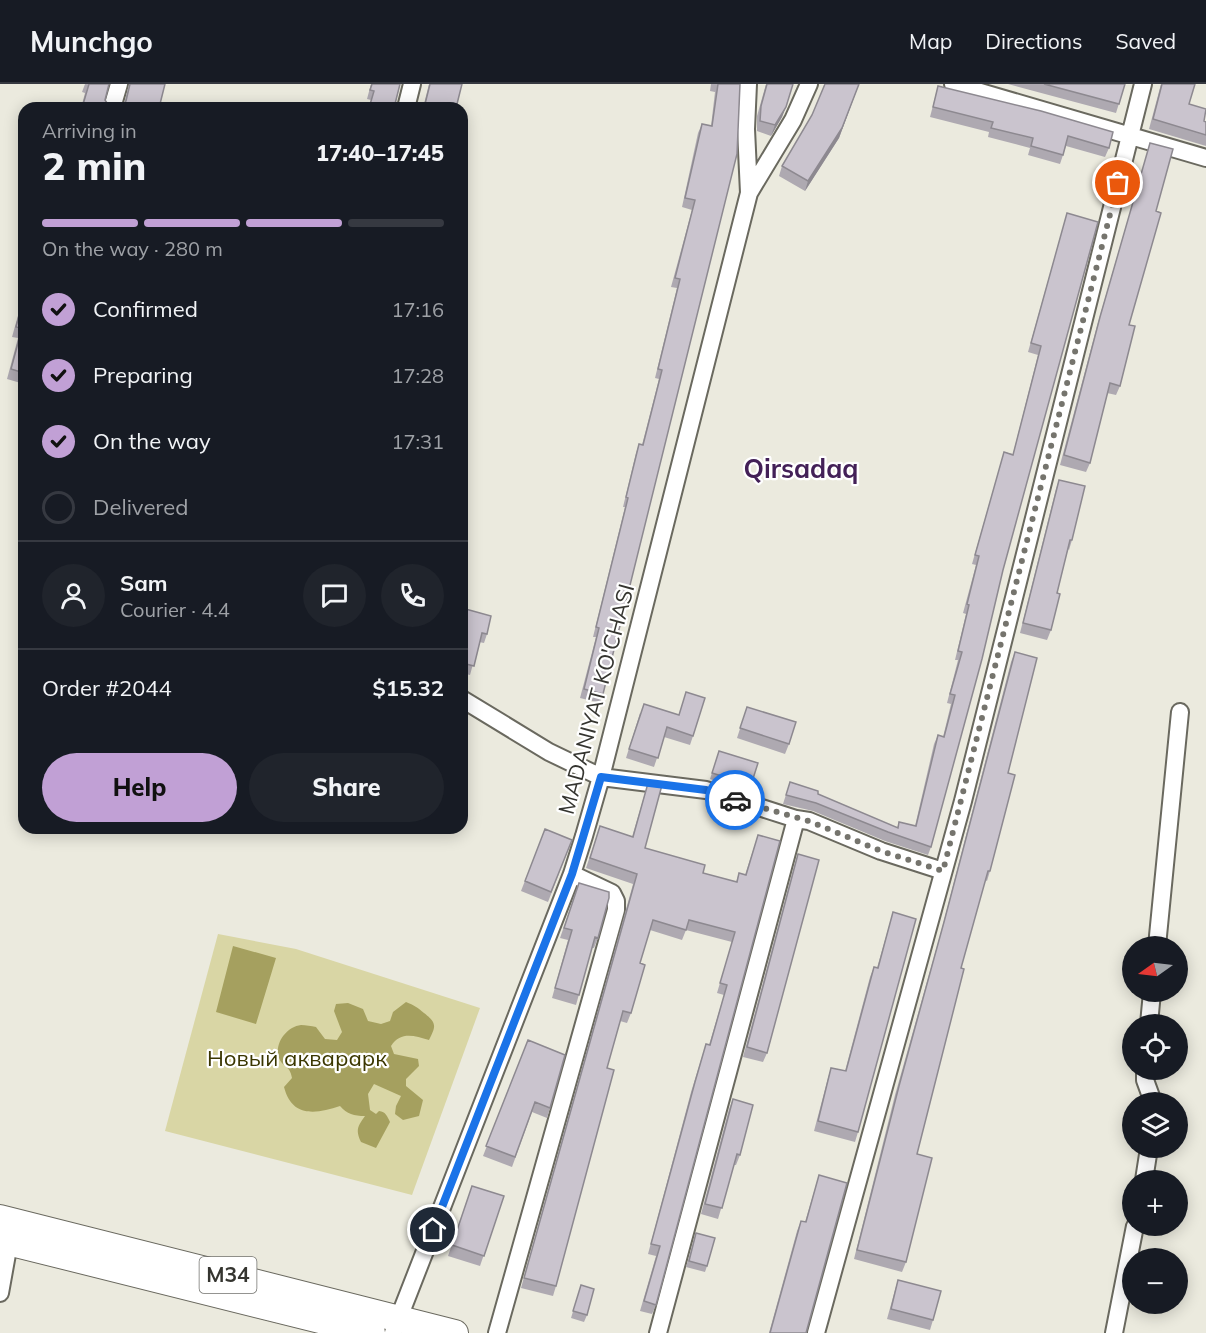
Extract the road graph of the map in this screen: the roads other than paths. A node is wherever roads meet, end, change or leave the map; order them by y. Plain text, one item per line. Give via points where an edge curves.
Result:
1 (119, 84) edge
2 (412, 84) edge
3 (748, 84) edge
4 (808, 84) edge
5 (953, 84) edge
6 (1143, 84) edge
7 (114, 102) edge
8 (408, 102) edge
9 (1129, 137) junction
10 (1206, 158) edge
11 (749, 193) junction
12 (468, 703) edge
13 (1180, 712) dead end
14 (601, 777) junction
15 (796, 819) junction
16 (943, 871) junction
17 (572, 874) junction
18 (1158, 936) edge
19 (0, 1218) edge
20 (1133, 1236) edge
21 (5, 1241) edge
22 (0, 1293) edge
23 (396, 1326) edge
24 (372, 1333) edge
25 (455, 1333) edge
26 (497, 1333) edge
27 (658, 1333) edge
28 (816, 1333) edge
29 (1114, 1333) edge

1 - 7 street
2 - 8 street
3 - 11 street
4 - 11 street, MADANIYAT KO'CHASI via 793,120
5 - 9 street
6 - 9 street
9 - 10 street
9 - 16 street
11 - 14 street, MADANIYAT KO'CHASI
12 - 14 street via 549,752
13 - 18 street
14 - 15 street via 706,790
14 - 17 street, MADANIYAT KO'CHASI
15 - 16 street
15 - 27 street
16 - 28 street
17 - 23 street, MADANIYAT KO'CHASI
17 - 26 street via 612,893 616,910
19 - 23 main road, M34
20 - 29 street
21 - 22 street
21 - 24 main road, M34
23 - 25 main road, M34

